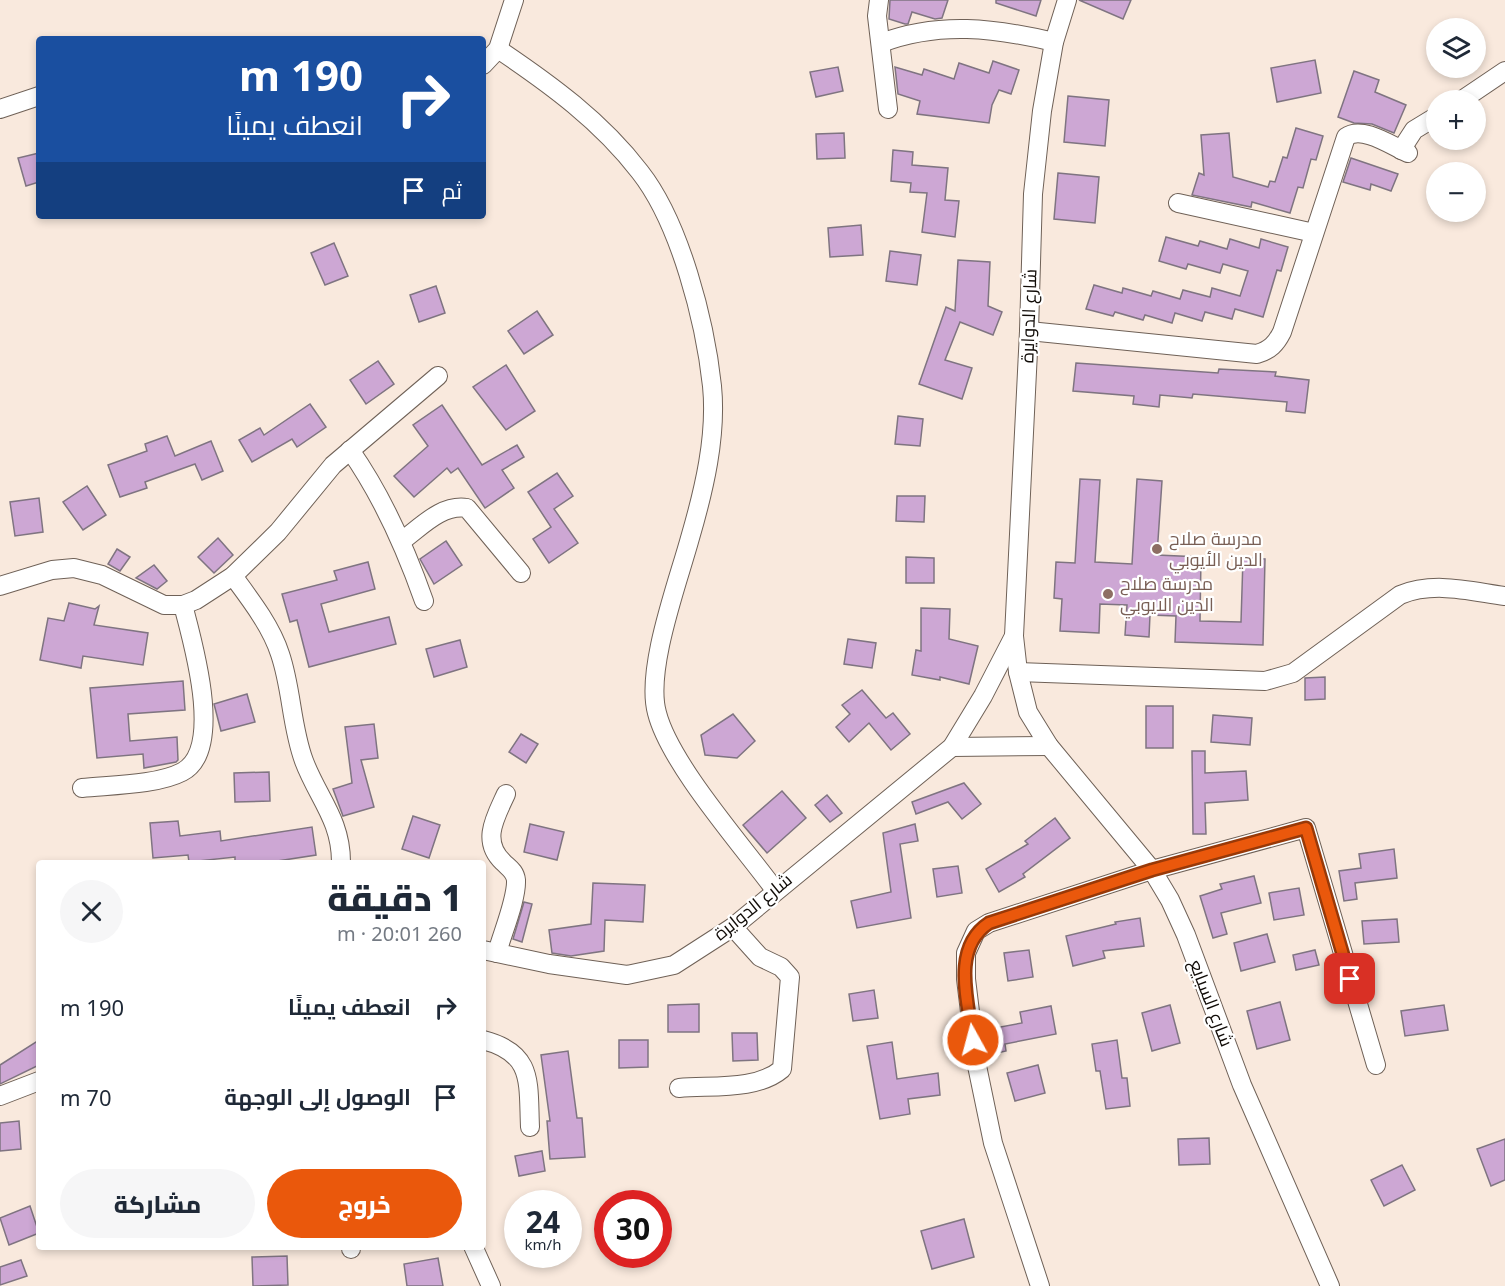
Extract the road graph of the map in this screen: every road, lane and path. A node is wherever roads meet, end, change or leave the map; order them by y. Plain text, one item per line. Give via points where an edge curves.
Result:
1 (514, 0) edge
2 (879, 0) edge
3 (1067, 0) edge
4 (1054, 42) junction
5 (881, 43) junction
6 (498, 49) junction
7 (486, 62) edge
8 (1505, 71) edge
9 (1477, 90) edge
10 (36, 97) edge
11 (0, 109) edge
12 (888, 109) dead end
13 (1426, 123) edge
14 (1178, 203) dead end
15 (1314, 233) junction
16 (1029, 331) junction
17 (438, 376) dead end
18 (350, 450) junction
19 (403, 540) junction
20 (521, 573) dead end
21 (233, 576) junction
22 (0, 586) edge
23 (1505, 596) edge
24 (424, 601) dead end
25 (183, 605) junction
26 (1014, 636) junction
27 (1018, 672) junction
28 (1049, 746) junction
29 (952, 747) junction
30 (82, 788) dead end
31 (506, 794) dead end
32 (341, 860) edge
33 (1152, 870) junction
34 (775, 890) junction
35 (734, 927) junction
36 (490, 951) edge
37 (486, 1041) edge
38 (1376, 1065) dead end
39 (36, 1082) edge
40 (679, 1088) dead end
41 (0, 1096) edge
42 (530, 1128) dead end
43 (475, 1250) edge
44 (491, 1286) edge
45 (1040, 1286) edge
46 (1330, 1286) edge

1 - 6 street
2 - 5 street
3 - 4 street, شارع الدوايرة
4 - 5 street via 983,27 903,34
4 - 16 street, شارع الدوايرة via 1033,194
5 - 12 street
6 - 7 street
6 - 34 street via 548,83 600,127 641,173 679,246 698,309 712,387 710,448 695,523 661,646 655,688 657,713 688,773
8 - 9 street
10 - 11 street
13 - 15 street via 1414,130 1405,151 1364,134 1346,137
14 - 15 street
15 - 16 street via 1282,332 1267,351 1257,354
16 - 26 street, شارع الدوايرة
17 - 18 street
18 - 19 street
18 - 21 street via 278,532
19 - 20 street via 445,509 467,508
19 - 24 street
21 - 25 street
21 - 32 street via 280,652 296,738 311,779 331,811
22 - 25 street via 52,570 74,568 102,575 164,605
23 - 27 street via 1440,586 1418,588 1400,595 1293,673 1265,681
25 - 30 street via 203,690 202,730 193,762 167,778
26 - 27 street, شارع الدوايرة
26 - 29 street, شارع الدوايرة
27 - 28 street, شارع السبايع via 1028,712
28 - 29 street
28 - 33 street, شارع السبايع
29 - 34 street, شارع الدوايرة
31 - 36 street via 490,838 493,852 512,869 516,883
33 - 38 street via 1306,828
33 - 45 street via 989,923 976,932 966,953 976,1061 993,1143
33 - 46 street, شارع السبايع via 1186,934 1242,1085
34 - 35 street, شارع الدوايرة
35 - 36 street, شارع الدوايرة via 674,965 627,975
35 - 40 street via 760,957 781,967 790,977 782,1069 772,1078 756,1082
37 - 42 street via 517,1055 528,1073
39 - 41 street
43 - 44 street

